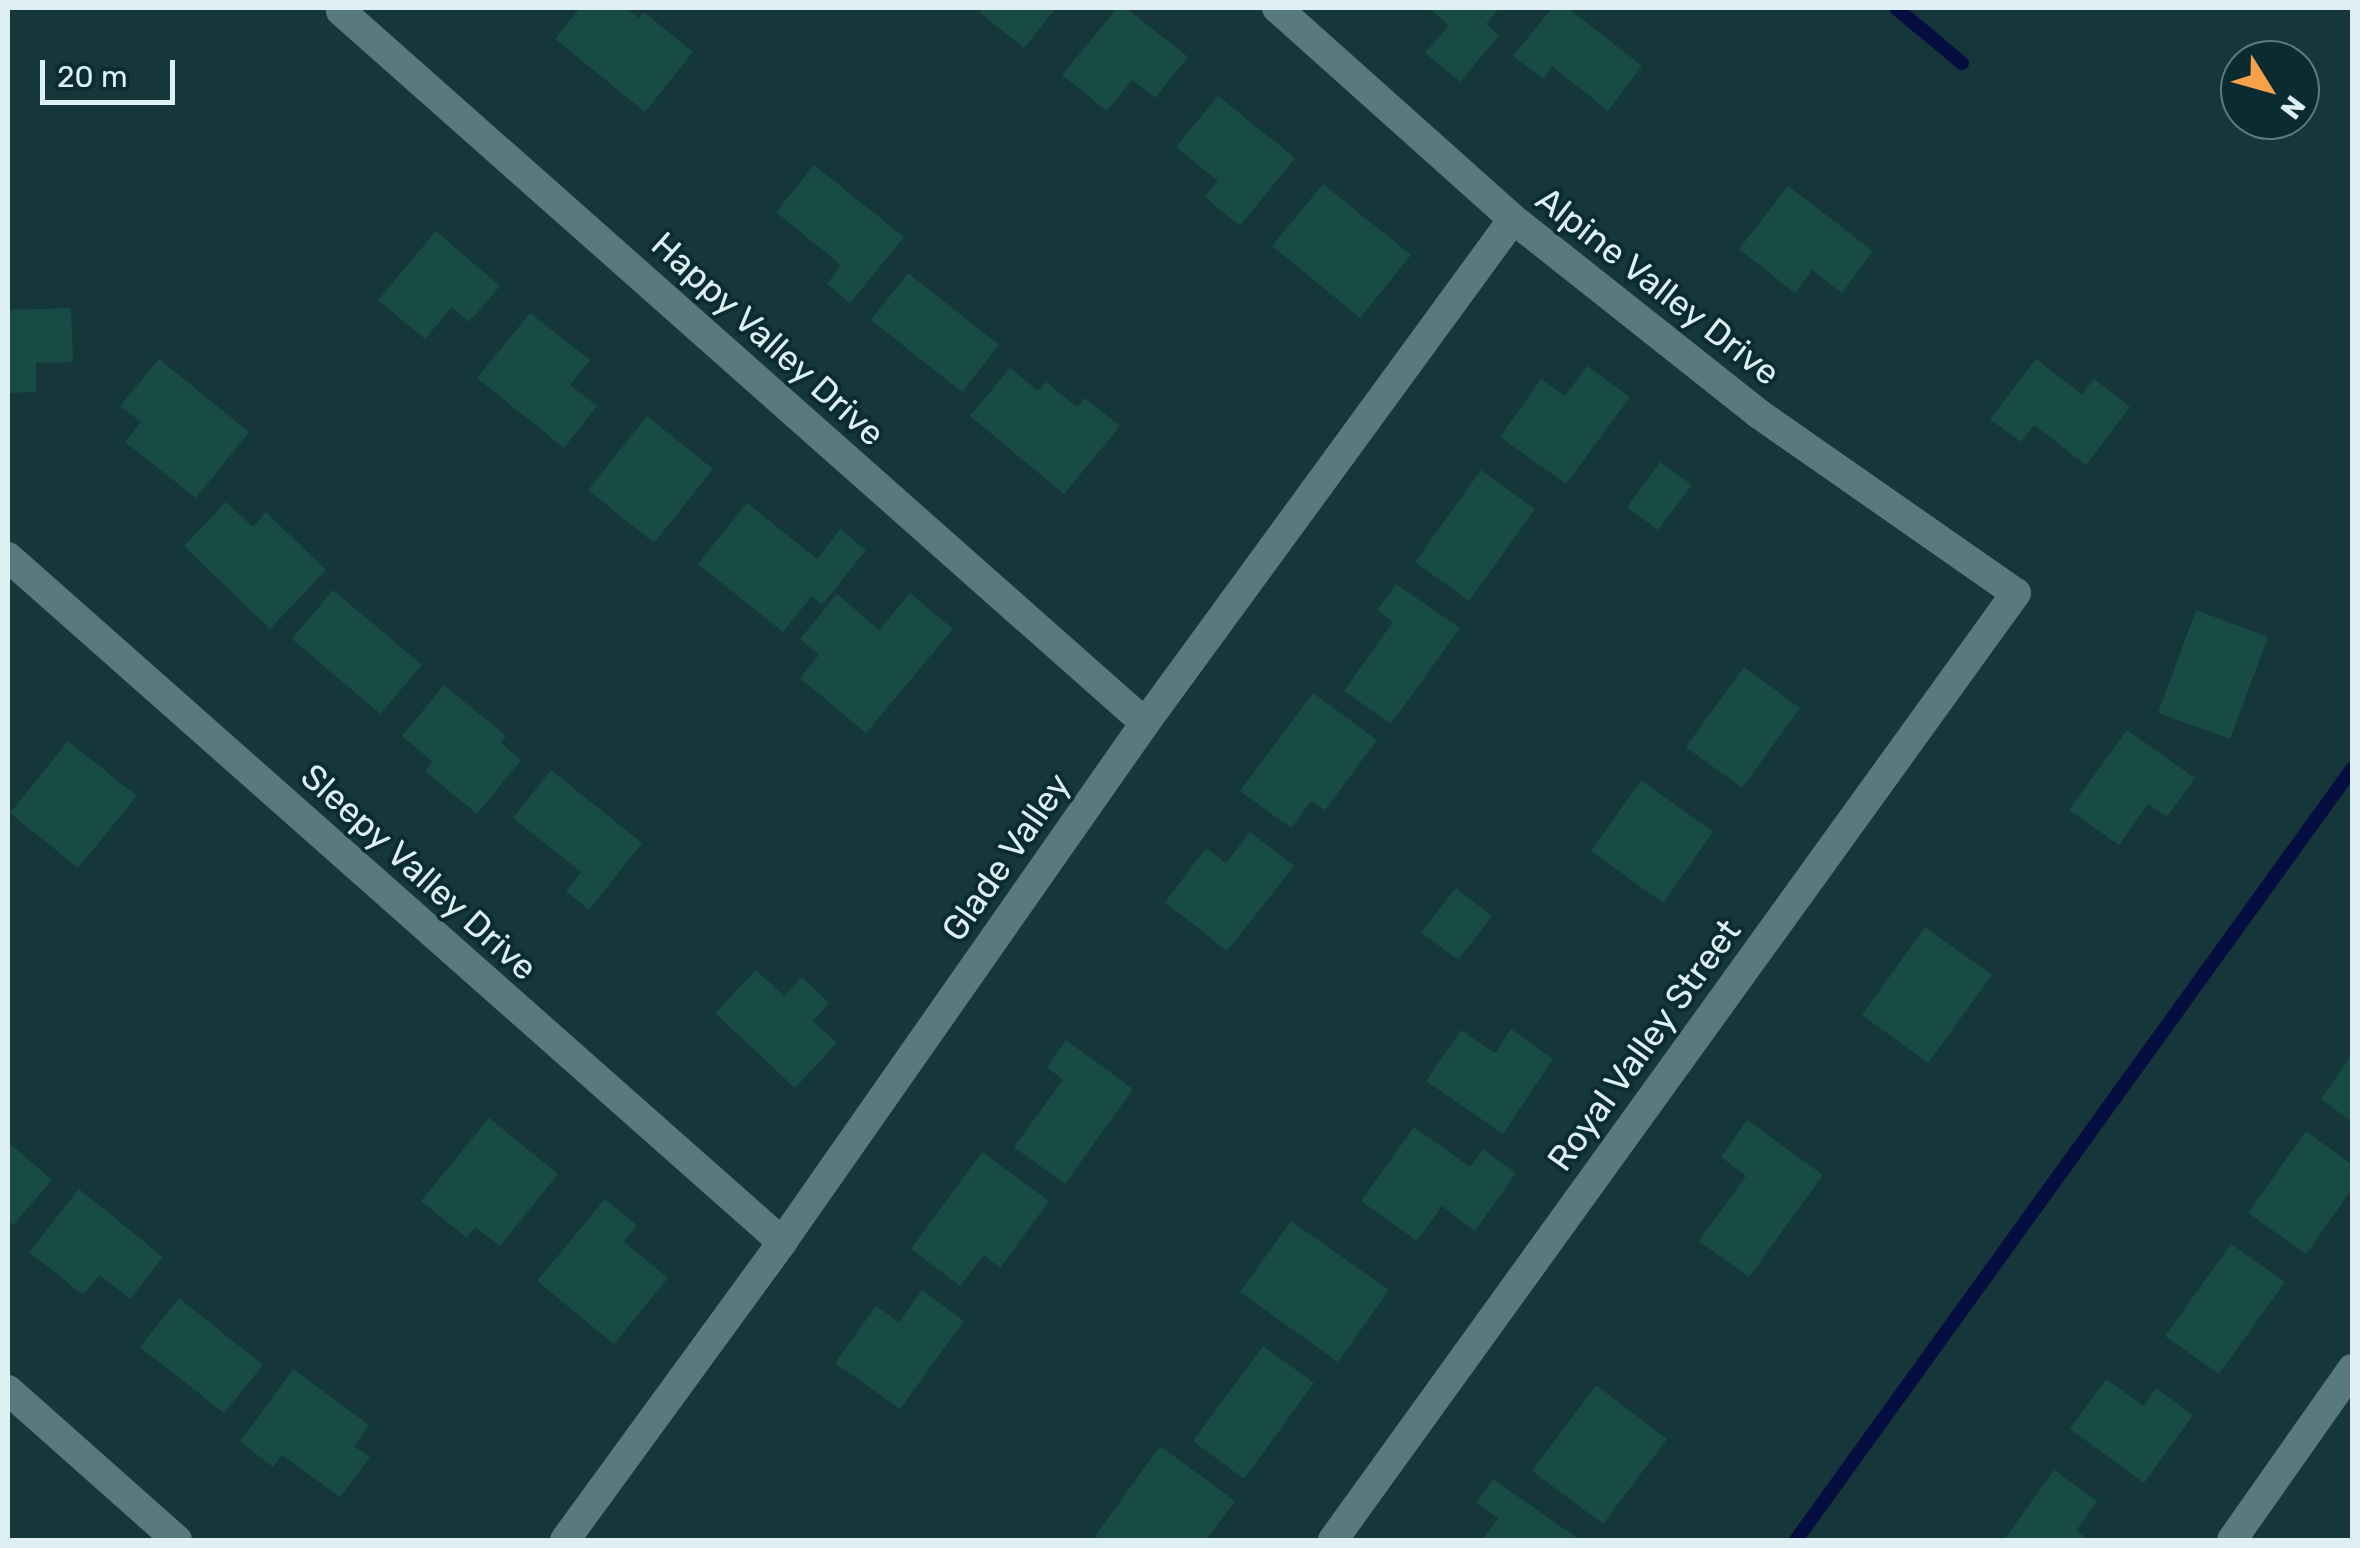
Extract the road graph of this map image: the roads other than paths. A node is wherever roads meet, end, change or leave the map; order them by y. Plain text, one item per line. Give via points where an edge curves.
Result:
1 (1277, 8) edge
2 (340, 11) dead end
3 (1512, 219) junction
4 (8, 557) edge
5 (2016, 593) joint
6 (1145, 724) junction
7 (782, 1242) junction
8 (2352, 1369) edge
9 (8, 1390) edge
10 (2242, 1537) edge
11 (176, 1540) edge
12 (565, 1540) edge
13 (1333, 1540) edge

1 - 3 street, Alpine Valley Drive
2 - 6 street, Happy Valley Drive
3 - 5 street, Alpine Valley Drive via 1759,414
3 - 6 street, Glade Valley
4 - 7 street, Sleepy Valley Drive
5 - 13 street, Royal Valley Street
6 - 7 street, Glade Valley
7 - 12 street, Glade Valley
8 - 10 street
9 - 11 street

